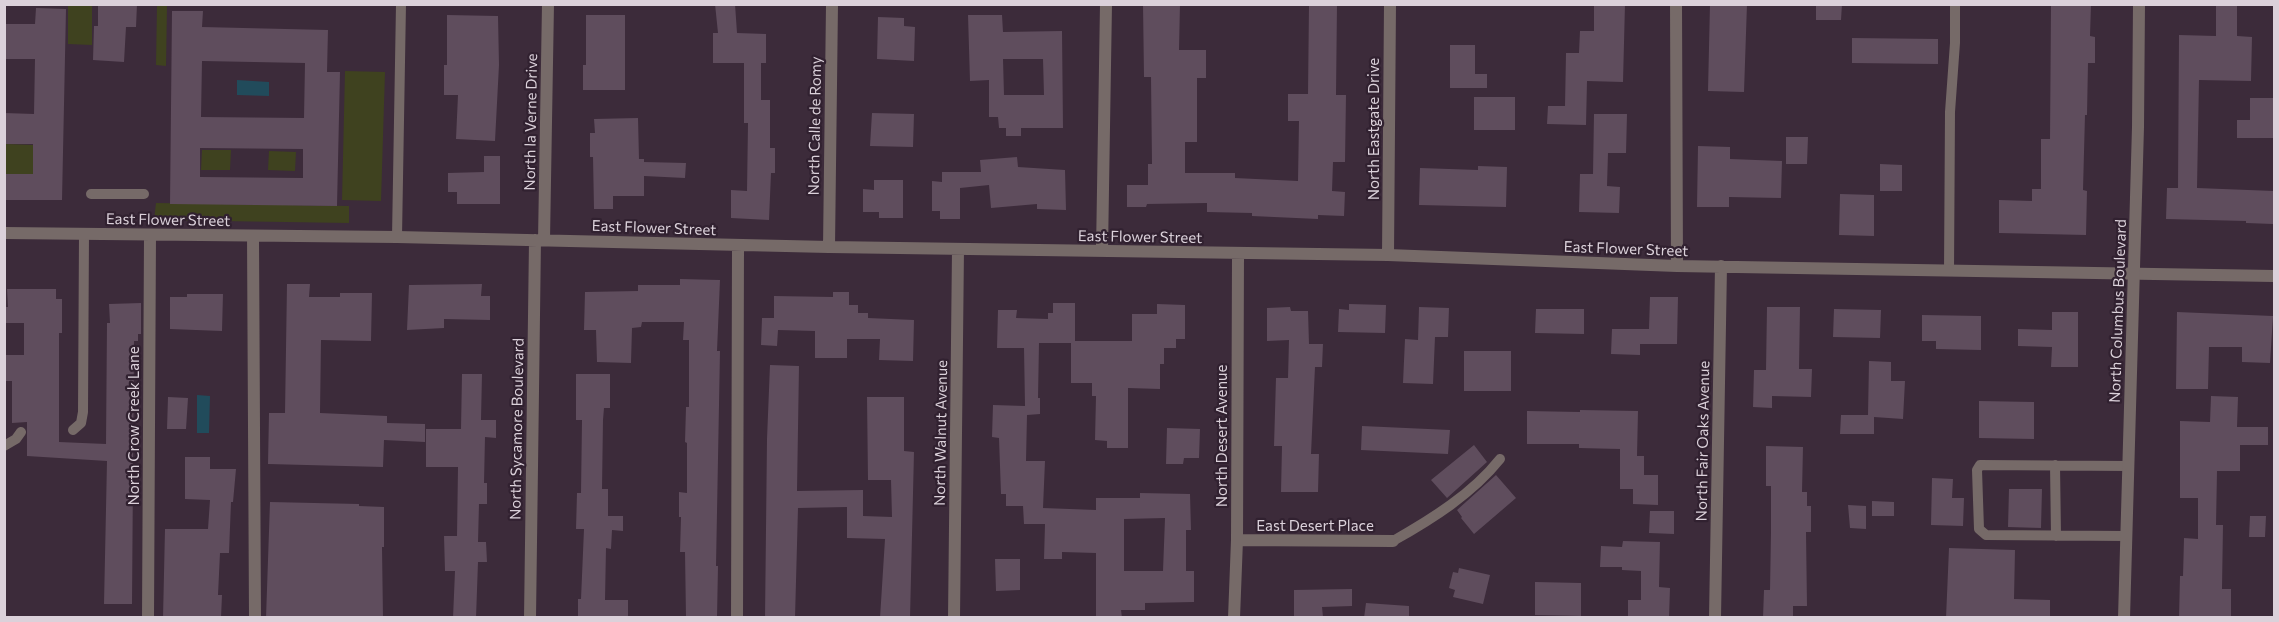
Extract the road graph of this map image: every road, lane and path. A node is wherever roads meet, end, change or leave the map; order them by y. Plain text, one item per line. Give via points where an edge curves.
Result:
1 (400, 4) edge
2 (548, 4) edge
3 (832, 4) edge
4 (1106, 4) edge
5 (1390, 4) edge
6 (1676, 4) edge
7 (1955, 4) edge
8 (2139, 4) edge
9 (91, 194) dead end
10 (144, 194) dead end
11 (4, 233) edge
12 (84, 234) junction
13 (150, 235) junction
14 (253, 236) junction
15 (397, 237) junction
16 (539, 240) junction
17 (738, 245) junction
18 (829, 248) junction
19 (958, 249) junction
20 (1102, 251) junction
21 (1238, 254) junction
22 (1388, 255) junction
23 (1677, 266) junction
24 (1721, 266) junction
25 (1949, 271) junction
26 (2134, 274) junction
27 (2274, 276) edge
28 (73, 430) dead end
29 (21, 432) dead end
30 (4, 446) edge
31 (1500, 459) dead end
32 (2055, 465) junction
33 (2128, 466) junction
34 (2056, 536) junction
35 (2126, 536) junction
36 (1237, 540) junction
37 (1393, 541) joint
38 (148, 618) edge
39 (255, 618) edge
40 (530, 618) edge
41 (738, 618) edge
42 (954, 618) edge
43 (1234, 618) edge
44 (1715, 618) edge
45 (2124, 618) edge

1 - 15 lane
2 - 16 street, North la Verne Drive
3 - 18 street, North Calle de Romy
4 - 20 street
5 - 22 street, North Eastgate Drive
6 - 23 street
7 - 25 lane
8 - 26 street, North Columbus Boulevard
9 - 10 lane
11 - 12 street, East Flower Street
12 - 13 street, East Flower Street
12 - 28 lane via 83,412 81,423
13 - 14 street, East Flower Street
13 - 38 street, North Crow Creek Lane
14 - 15 street, East Flower Street
14 - 39 street
15 - 16 street, East Flower Street
16 - 17 street, East Flower Street
16 - 40 street, North Sycamore Boulevard
17 - 18 street, East Flower Street
17 - 41 street
18 - 19 street, East Flower Street
19 - 20 street, East Flower Street
19 - 42 street, North Walnut Avenue
20 - 21 street, East Flower Street
21 - 22 street, East Flower Street
21 - 36 street, North Desert Avenue
22 - 23 street, East Flower Street
23 - 24 street, East Flower Street
24 - 25 street, East Flower Street
24 - 44 street, North Fair Oaks Avenue
25 - 26 street, East Flower Street
26 - 27 street, East Flower Street
26 - 33 street, North Columbus Boulevard
29 - 30 lane
31 - 37 lane via 1489,473 1434,518
32 - 33 lane
32 - 34 lane
32 - 34 lane via 1980,465 1977,470 1979,529 1986,534
33 - 35 street, North Columbus Boulevard
34 - 35 lane
35 - 45 street, North Columbus Boulevard
36 - 37 street, East Desert Place
36 - 43 street, North Desert Avenue

